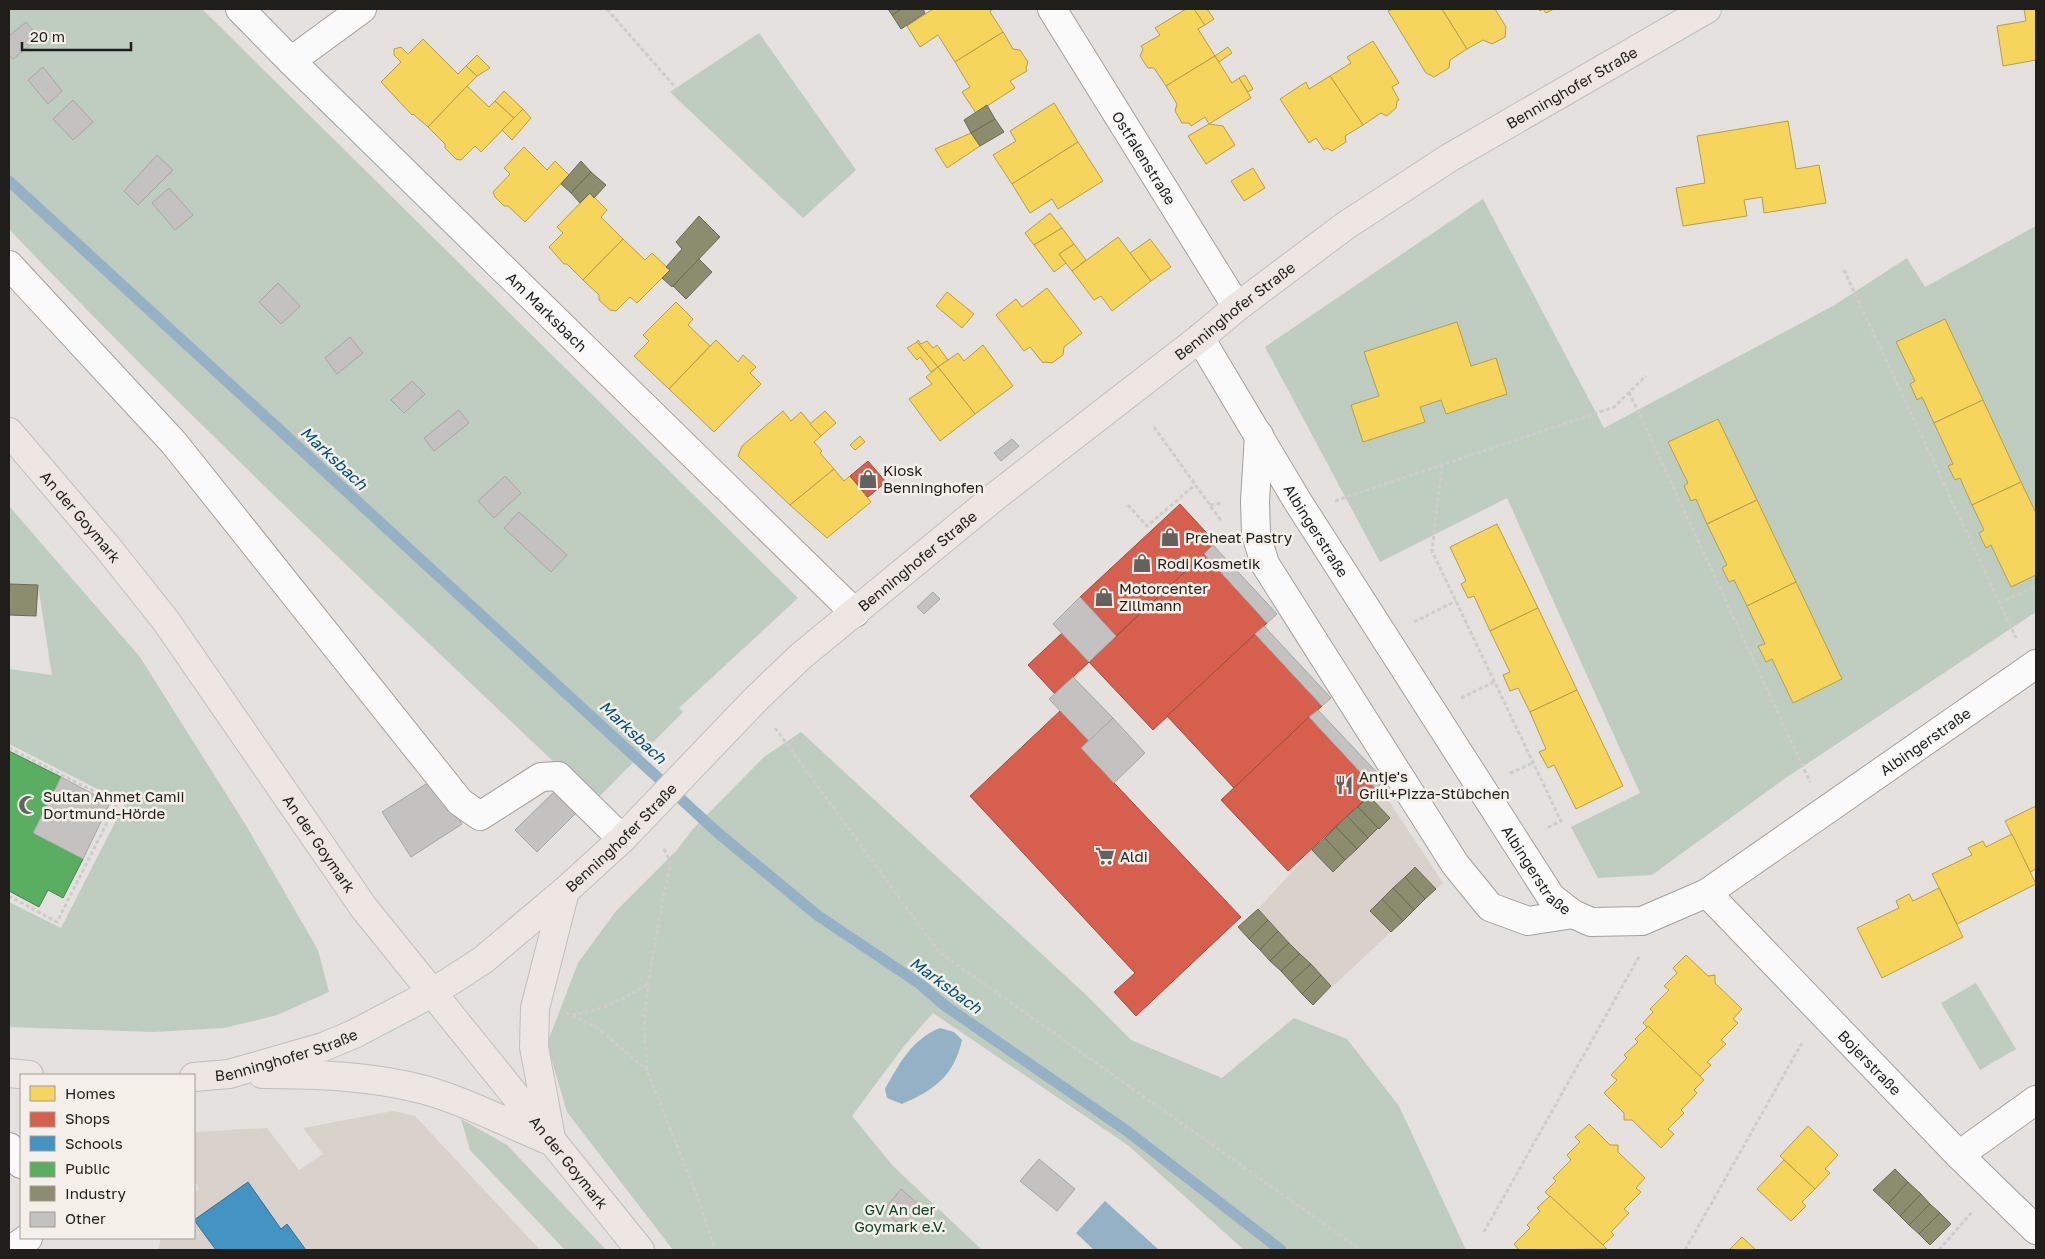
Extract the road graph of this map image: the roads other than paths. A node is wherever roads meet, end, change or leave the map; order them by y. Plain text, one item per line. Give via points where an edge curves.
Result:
1 (240, 9) edge
2 (362, 9) edge
3 (1052, 9) edge
4 (1707, 9) edge
5 (291, 61) junction
6 (9, 265) edge
7 (1237, 307) junction
8 (1200, 338) junction
9 (9, 432) edge
10 (1259, 435) junction
11 (855, 613) junction
12 (2033, 666) edge
13 (622, 839) junction
14 (565, 891) junction
15 (1707, 893) junction
16 (1573, 914) junction
17 (432, 993) junction
18 (229, 1074) junction
19 (195, 1077) edge
20 (2036, 1100) edge
21 (552, 1142) junction
22 (9, 1147) edge
23 (1959, 1155) junction
24 (20, 1163) edge
25 (2036, 1230) edge
26 (27, 1239) edge
27 (11, 1250) edge
28 (640, 1250) edge

1 - 5 street, Am Marksbach
2 - 5 street
3 - 7 street, Ostfalenstraße
4 - 7 main road, Benninghofer Straße via 1449,158 1345,226
5 - 11 street, Am Marksbach
6 - 13 street via 174,443 460,802 480,816 541,777 558,776
7 - 8 main road, Benninghofer Straße
8 - 10 street, Albingerstraße
8 - 11 main road, Benninghofer Straße via 997,495
9 - 17 main road, An der Goymark via 166,621 352,892
10 - 16 street, Albingerstraße via 1298,502 1552,897
10 - 16 street via 1256,534 1265,564 1456,864 1490,907 1528,921
11 - 13 main road, Benninghofer Straße via 801,656 756,699
12 - 15 street, Albingerstraße
13 - 14 main road, Benninghofer Straße
14 - 17 main road, Benninghofer Straße via 483,960
14 - 21 main road via 535,1008 534,1047
15 - 16 street, Albingerstraße via 1642,921 1591,922
15 - 23 street, Bojerstraße
17 - 18 main road, Benninghofer Straße via 322,1047
17 - 21 main road, An der Goymark
18 - 19 main road, Benninghofer Straße
18 - 21 main road via 320,1074 392,1083 425,1090 466,1105
20 - 23 street
21 - 28 main road, An der Goymark
22 - 24 street
23 - 25 street, Bojerstraße
26 - 27 street

